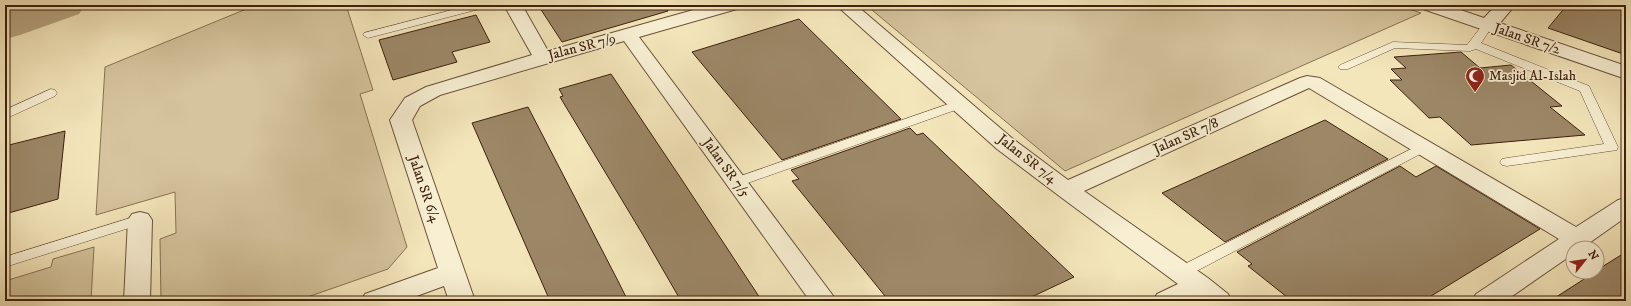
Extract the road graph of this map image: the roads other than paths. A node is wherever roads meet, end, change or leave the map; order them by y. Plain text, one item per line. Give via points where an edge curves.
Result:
1 (483, 5) edge
2 (513, 5) edge
3 (731, 5) edge
4 (845, 5) edge
5 (1429, 5) edge
6 (1506, 5) edge
7 (677, 11) edge
8 (1488, 25) junction
9 (628, 34) junction
10 (368, 35) dead end
11 (1475, 44) junction
12 (543, 58) junction
13 (1344, 67) dead end
14 (1626, 73) edge
15 (433, 91) joint
16 (51, 93) dead end
17 (960, 104) junction
18 (5, 115) edge
19 (1423, 147) junction
20 (1507, 162) dead end
21 (736, 182) junction
22 (1066, 190) junction
23 (1622, 214) edge
24 (140, 220) joint
25 (1577, 239) junction
26 (5, 262) edge
27 (452, 273) junction
28 (1190, 278) junction
29 (137, 301) edge
30 (374, 301) edge
31 (462, 301) edge
32 (824, 301) edge
33 (1166, 301) edge
34 (1219, 301) edge
35 (1485, 301) edge

1 - 10 lane
2 - 12 street
3 - 7 street, Jalan SR 7/9
4 - 17 street, Jalan SR 7/4
5 - 8 street, Jalan SR 7/2
6 - 8 street
7 - 9 street, Jalan SR 7/9
8 - 11 lane
8 - 14 street, Jalan SR 7/2
9 - 12 street, Jalan SR 7/9
9 - 21 street, Jalan SR 7/5
11 - 13 lane via 1470,48 1393,45
11 - 20 lane via 1586,89 1612,147
12 - 15 street, Jalan SR 7/9
15 - 27 street, Jalan SR 6/4 via 412,102 401,120
16 - 18 lane
17 - 21 lane
17 - 22 street, Jalan SR 7/4 via 1006,144
19 - 22 street, Jalan SR 7/8 via 1317,83 1307,82
19 - 25 street
19 - 28 lane
21 - 32 street, Jalan SR 7/5
22 - 28 street, Jalan SR 7/4
23 - 25 street
24 - 26 lane
24 - 29 street
25 - 35 street
27 - 30 street
27 - 31 street, Jalan SR 6/4
28 - 33 street
28 - 34 street, Jalan SR 7/4

